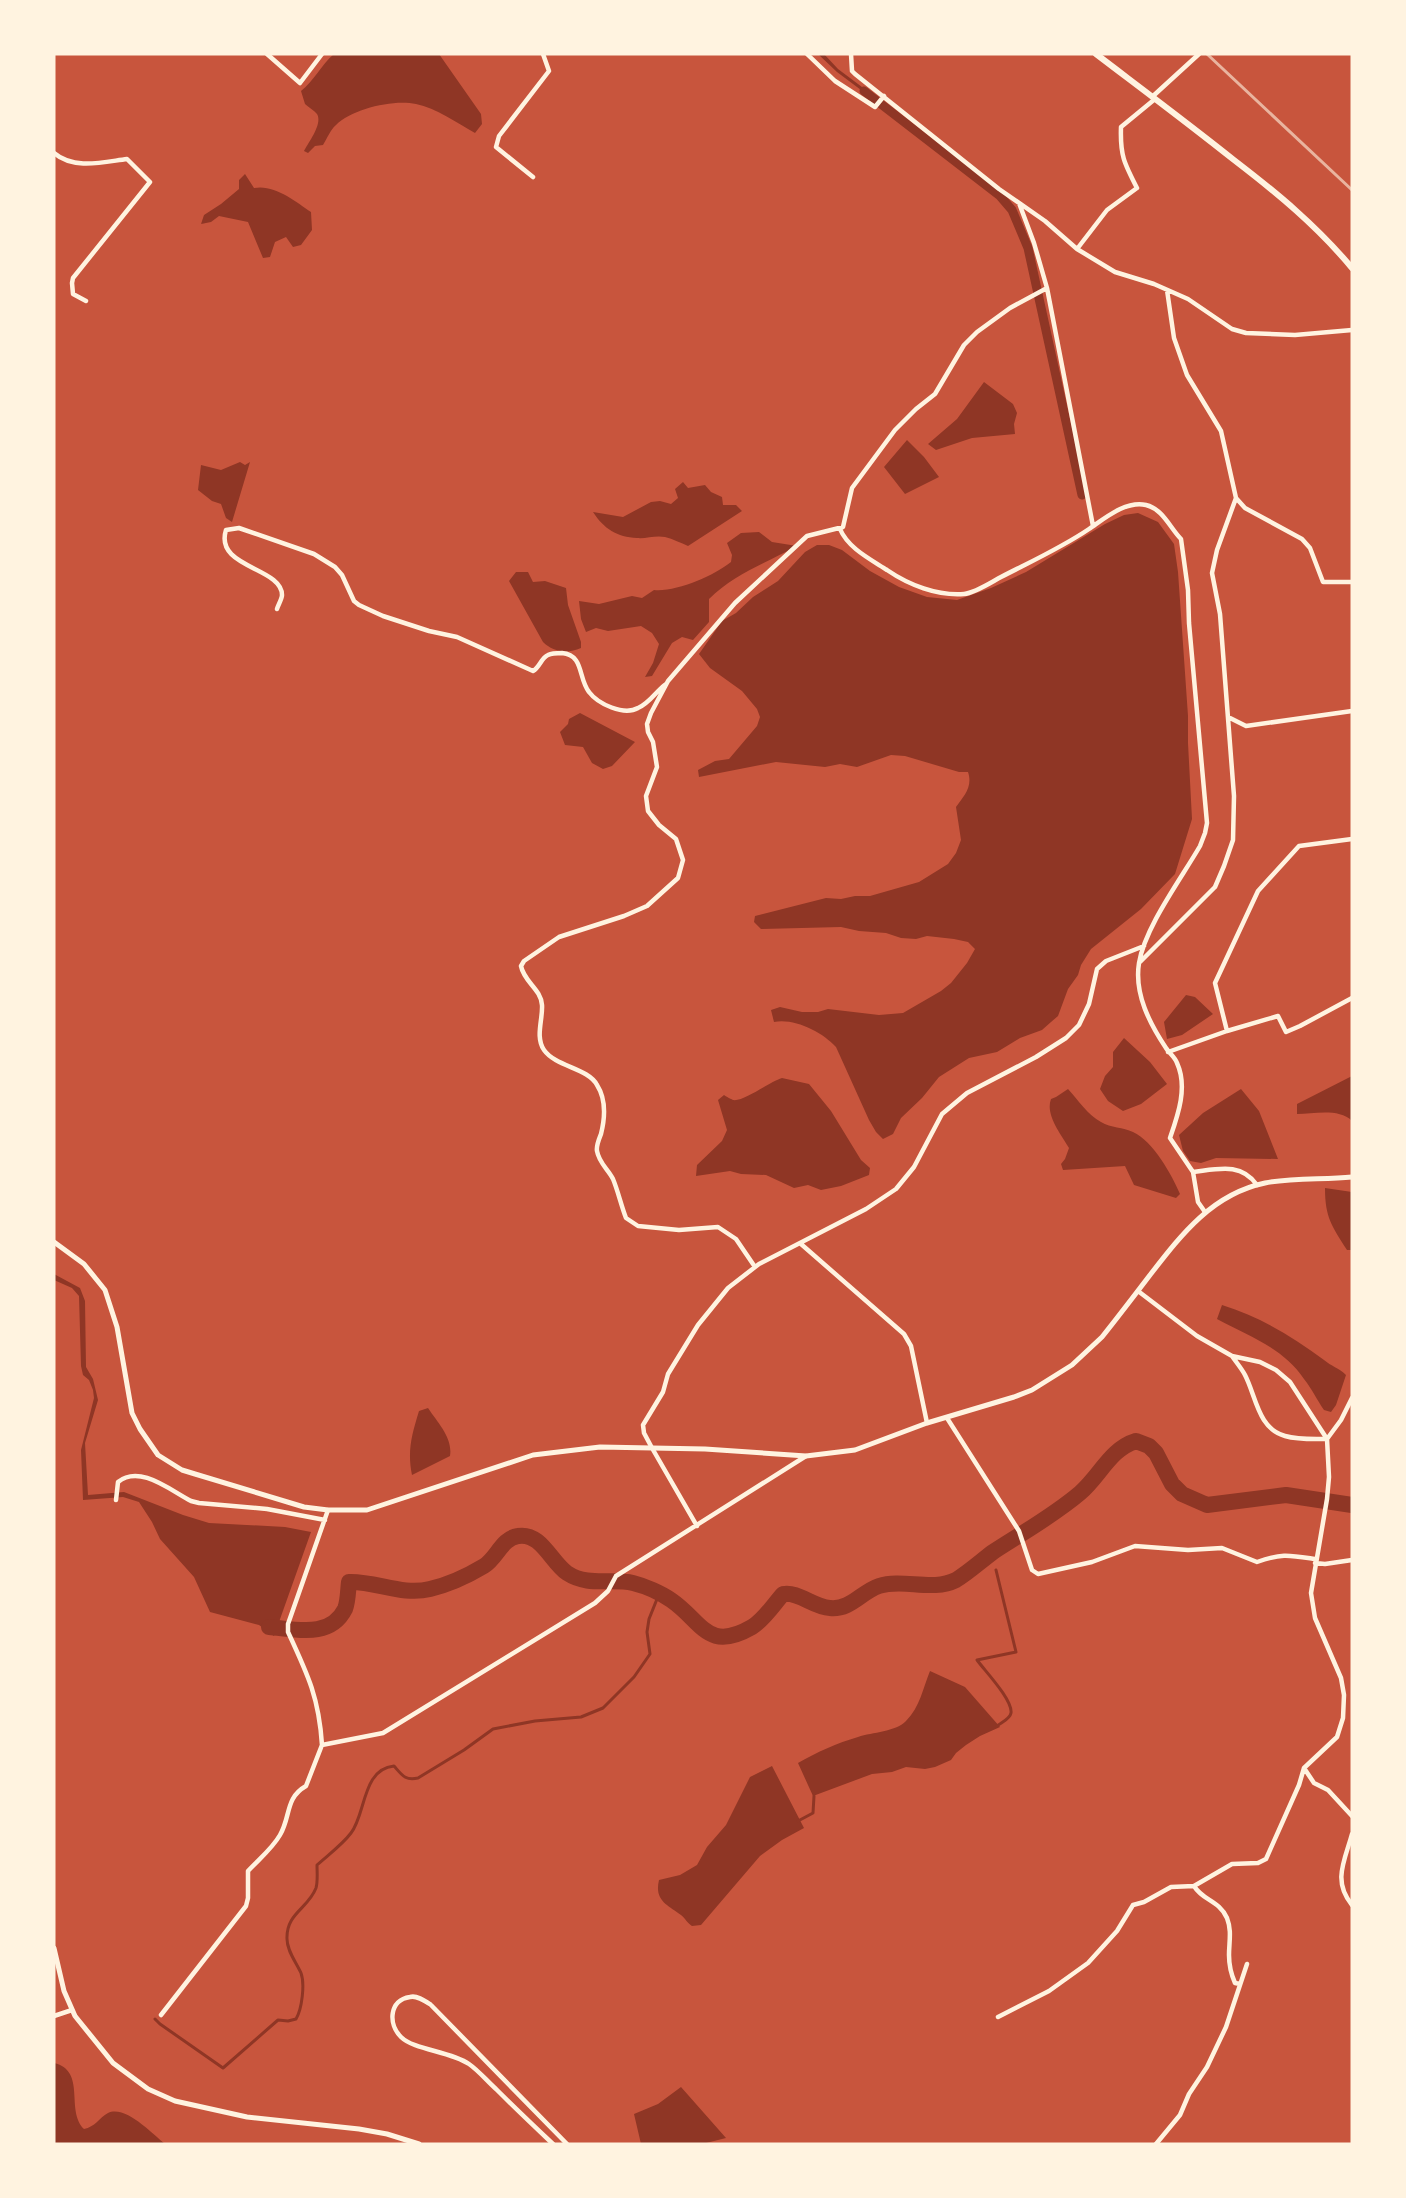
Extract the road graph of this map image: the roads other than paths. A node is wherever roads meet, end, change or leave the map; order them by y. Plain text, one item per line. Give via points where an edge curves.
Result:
1 (267, 54) edge
2 (322, 54) edge
3 (543, 54) edge
4 (807, 54) edge
5 (851, 54) edge
6 (1096, 54) edge
7 (1199, 54) edge
8 (1154, 98) junction
9 (880, 100) junction
10 (54, 153) edge
11 (533, 177) dead end
12 (1019, 203) junction
13 (1077, 249) junction
14 (1352, 268) edge
15 (1047, 288) junction
16 (1167, 290) junction
17 (86, 301) dead end
18 (1352, 330) edge
19 (1236, 498) junction
20 (1093, 526) junction
21 (840, 529) junction
22 (1352, 582) edge
23 (277, 609) dead end
24 (668, 681) junction
25 (1352, 711) edge
26 (1228, 717) junction
27 (1352, 839) edge
28 (1144, 946) junction
29 (1139, 963) junction
30 (1352, 998) edge
31 (1227, 1031) junction
32 (1168, 1052) junction
33 (1193, 1172) junction
34 (1352, 1177) edge
35 (1257, 1185) junction
36 (1205, 1212) junction
37 (54, 1242) edge
38 (801, 1244) junction
39 (755, 1267) junction
40 (1138, 1291) junction
41 (1232, 1356) junction
42 (1352, 1398) edge
43 (947, 1418) junction
44 (927, 1424) junction
45 (1327, 1438) junction
46 (652, 1448) junction
47 (806, 1456) junction
48 (116, 1500) dead end
49 (328, 1510) junction
50 (325, 1520) junction
51 (697, 1526) junction
52 (1352, 1560) edge
53 (1315, 1561) junction
54 (322, 1745) junction
55 (1304, 1767) junction
56 (1352, 1816) edge
57 (1352, 1834) edge
58 (1194, 1886) junction
59 (1352, 1905) edge
60 (54, 1948) edge
61 (1247, 1964) dead end
62 (1240, 1984) junction
63 (72, 2010) junction
64 (162, 2015) dead end
65 (54, 2016) edge
66 (998, 2017) dead end
67 (419, 2144) edge
68 (553, 2144) edge
69 (567, 2144) edge
70 (1156, 2144) edge

1 - 2 street via 300,83
3 - 11 street via 549,70 499,136 496,147
4 - 9 street via 835,81 875,106
5 - 9 street via 852,71
6 - 8 main road
7 - 8 street
8 - 13 street via 1121,127 1120,150 1137,188 1107,210
8 - 14 main road via 1300,213
9 - 12 street
10 - 17 street via 83,164 127,159 150,182 73,278 73,294
12 - 13 street
12 - 15 street
13 - 16 street via 1115,272
15 - 20 street
15 - 21 street via 1010,308 964,345 935,394 895,430 852,488 845,524
16 - 18 street via 1188,299 1232,329 1246,333 1294,335
16 - 19 street via 1174,338 1187,375 1221,431
19 - 22 street via 1245,508 1302,539 1310,548 1323,582
19 - 26 street via 1212,573 1220,615
20 - 21 street via 965,594 917,587 899,578 855,548
20 - 28 street via 1134,505 1155,508 1181,538 1188,590 1207,823 1200,846 1145,938
21 - 24 street via 807,536 735,603
23 - 24 street via 282,595 279,585 228,551 223,537 226,530 239,528 314,554 335,567 359,605 429,631 458,637 533,671 548,654 573,656 589,692 624,712 637,710
24 - 39 street via 647,724 657,767 646,796 648,811 676,839 683,860 678,878 647,906 559,938 521,966 525,980 538,993 542,1004 543,1050 597,1084 604,1121 597,1149 626,1218 638,1226 679,1230 718,1227 736,1239
25 - 26 street via 1246,726
26 - 29 street via 1233,840 1224,866 1215,887
27 - 31 street via 1299,846 1258,891 1215,983
28 - 29 street
28 - 38 street via 1106,961 1097,969 1089,1004 1079,1025 1066,1038 967,1093 942,1114 914,1167 896,1189
29 - 32 street via 1138,982 1150,1024
30 - 31 street via 1286,1032 1278,1016
31 - 32 street
32 - 33 street via 1177,1062 1181,1107 1170,1138
33 - 35 street via 1240,1170
33 - 36 street via 1198,1202
34 - 35 street
35 - 36 street
36 - 40 street via 1185,1230
37 - 49 street via 84,1264 105,1290 117,1327 132,1413 158,1455 182,1470
38 - 39 street
38 - 44 street via 904,1334 911,1346
39 - 46 street via 716,1302 668,1374 663,1392 643,1425
40 - 41 street via 1197,1336
40 - 43 street via 1102,1337 1072,1365 1032,1390
41 - 45 street via 1260,1362 1290,1382
41 - 45 street via 1266,1423 1282,1436
42 - 45 street
43 - 44 street
43 - 53 street via 1019,1532 1032,1570 1038,1575 1092,1562 1135,1546 1222,1548 1257,1562 1286,1554
44 - 47 street via 855,1450
45 - 53 street via 1327,1499
46 - 47 street
46 - 49 street via 600,1446 533,1455 367,1510
46 - 51 street
47 - 51 street
48 - 50 street via 117,1486 125,1478 136,1476 199,1503 267,1509
49 - 50 street
50 - 54 street via 288,1624 315,1693
51 - 54 street via 616,1576 608,1592 595,1603 383,1733
52 - 53 street via 1325,1564
53 - 55 street via 1311,1593 1315,1618 1341,1678 1343,1718 1337,1737
54 - 64 street via 306,1786 291,1800 281,1833 270,1850 248,1870 246,1906
55 - 56 street via 1314,1783 1328,1790
55 - 58 street via 1266,1859 1233,1864
57 - 59 street via 1340,1874
58 - 62 street via 1226,1916 1231,1930 1228,1958 1234,1983
58 - 66 street via 1171,1887 1133,1905 1117,1931 1088,1963 1049,1991
60 - 63 street
61 - 62 street
62 - 70 street via 1207,2067 1180,2115
63 - 65 street
63 - 67 street via 113,2063 148,2089 175,2102 247,2117 359,2129
68 - 69 street via 469,2064 450,2054 406,2042 392,2018 398,2004 415,1997 431,2005

